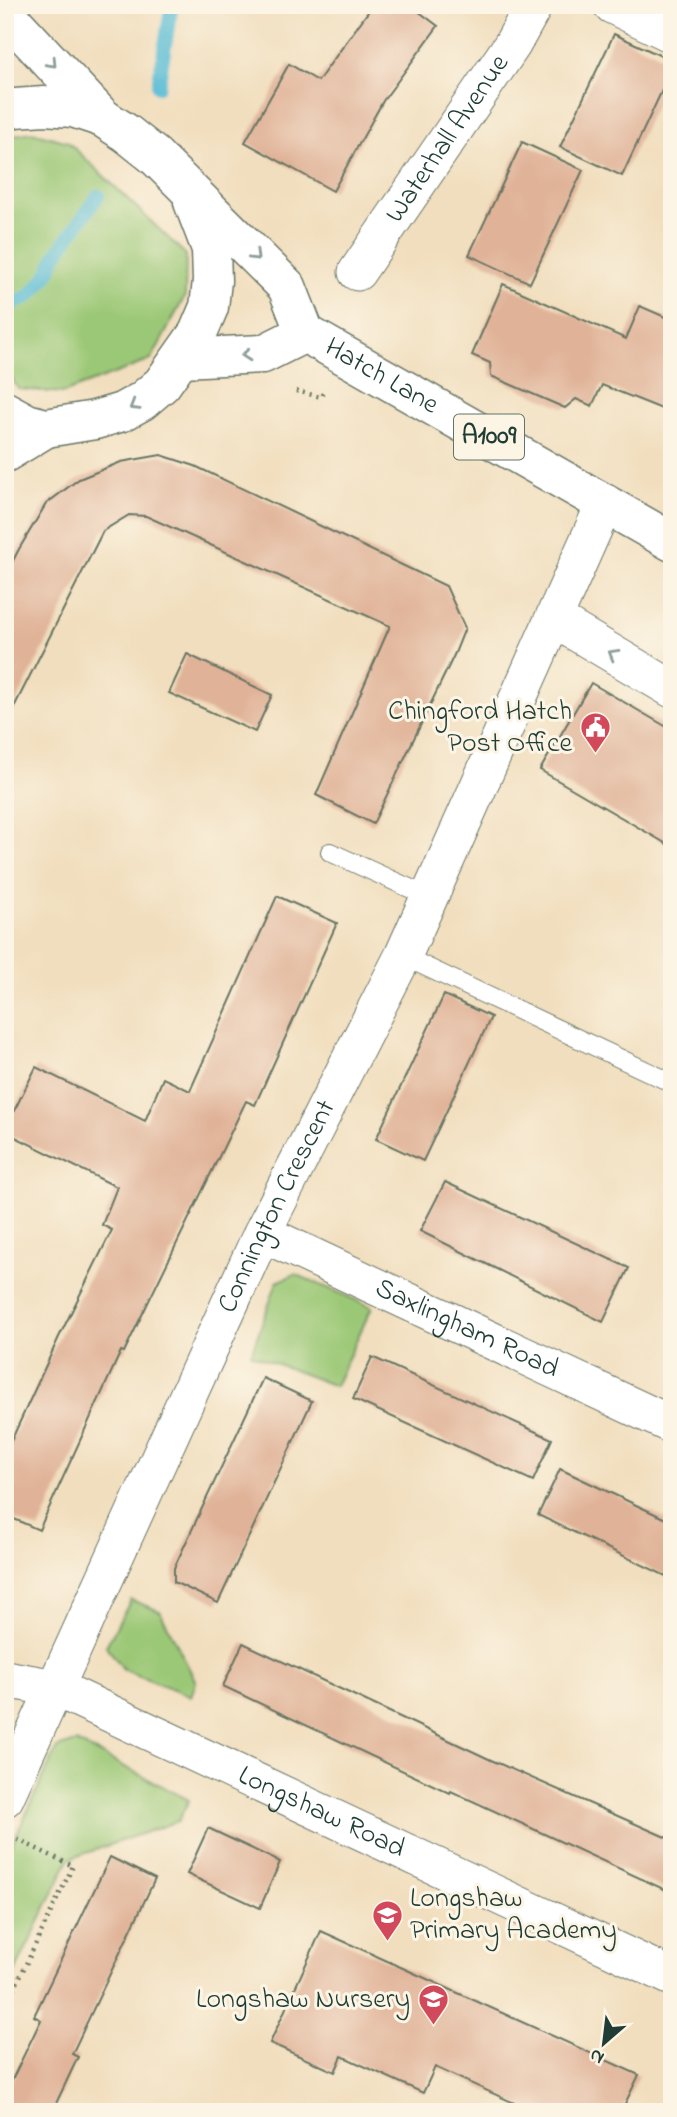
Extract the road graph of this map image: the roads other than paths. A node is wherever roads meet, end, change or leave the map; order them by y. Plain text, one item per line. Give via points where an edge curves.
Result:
1 (534, 5) edge
2 (612, 5) edge
3 (5, 13) edge
4 (672, 34) edge
5 (5, 111) edge
6 (128, 135) junction
7 (189, 191) junction
8 (357, 272) dead end
9 (304, 333) junction
10 (182, 358) junction
11 (5, 411) edge
12 (46, 428) junction
13 (5, 453) edge
14 (605, 503) junction
15 (672, 542) edge
16 (554, 619) junction
17 (672, 688) edge
18 (330, 852) dead end
19 (429, 897) junction
20 (403, 956) junction
21 (672, 1083) edge
22 (262, 1233) junction
23 (672, 1425) edge
24 (5, 1679) edge
25 (56, 1688) junction
26 (5, 1798) edge
27 (672, 1977) edge

1 - 8 street, Waterhall Avenue via 512,45
2 - 4 street
3 -> 6 main road, Hatch Lane
5 - 6 main road via 73,108
6 - 7 main road, Hatch Lane
7 -> 9 main road, Hatch Lane via 286,287
7 - 10 main road via 211,249 212,281 209,307
9 -> 10 main road, Hatch Lane via 263,354
9 - 14 main road, Hatch Lane / A1009
10 -> 12 main road via 162,384 122,412
11 - 12 main road
12 - 13 main road
14 - 15 main road, Hatch Lane / A1009
14 - 16 street
17 -> 16 street
16 - 19 street, Connington Crescent
18 - 19 lane
19 - 20 street, Connington Crescent
20 - 21 lane
20 - 22 street, Connington Crescent
22 - 23 street, Saxlingham Road
22 - 25 street, Connington Crescent
24 - 25 street, Longshaw Road
25 - 26 street, Connington Crescent
25 - 27 street, Longshaw Road

